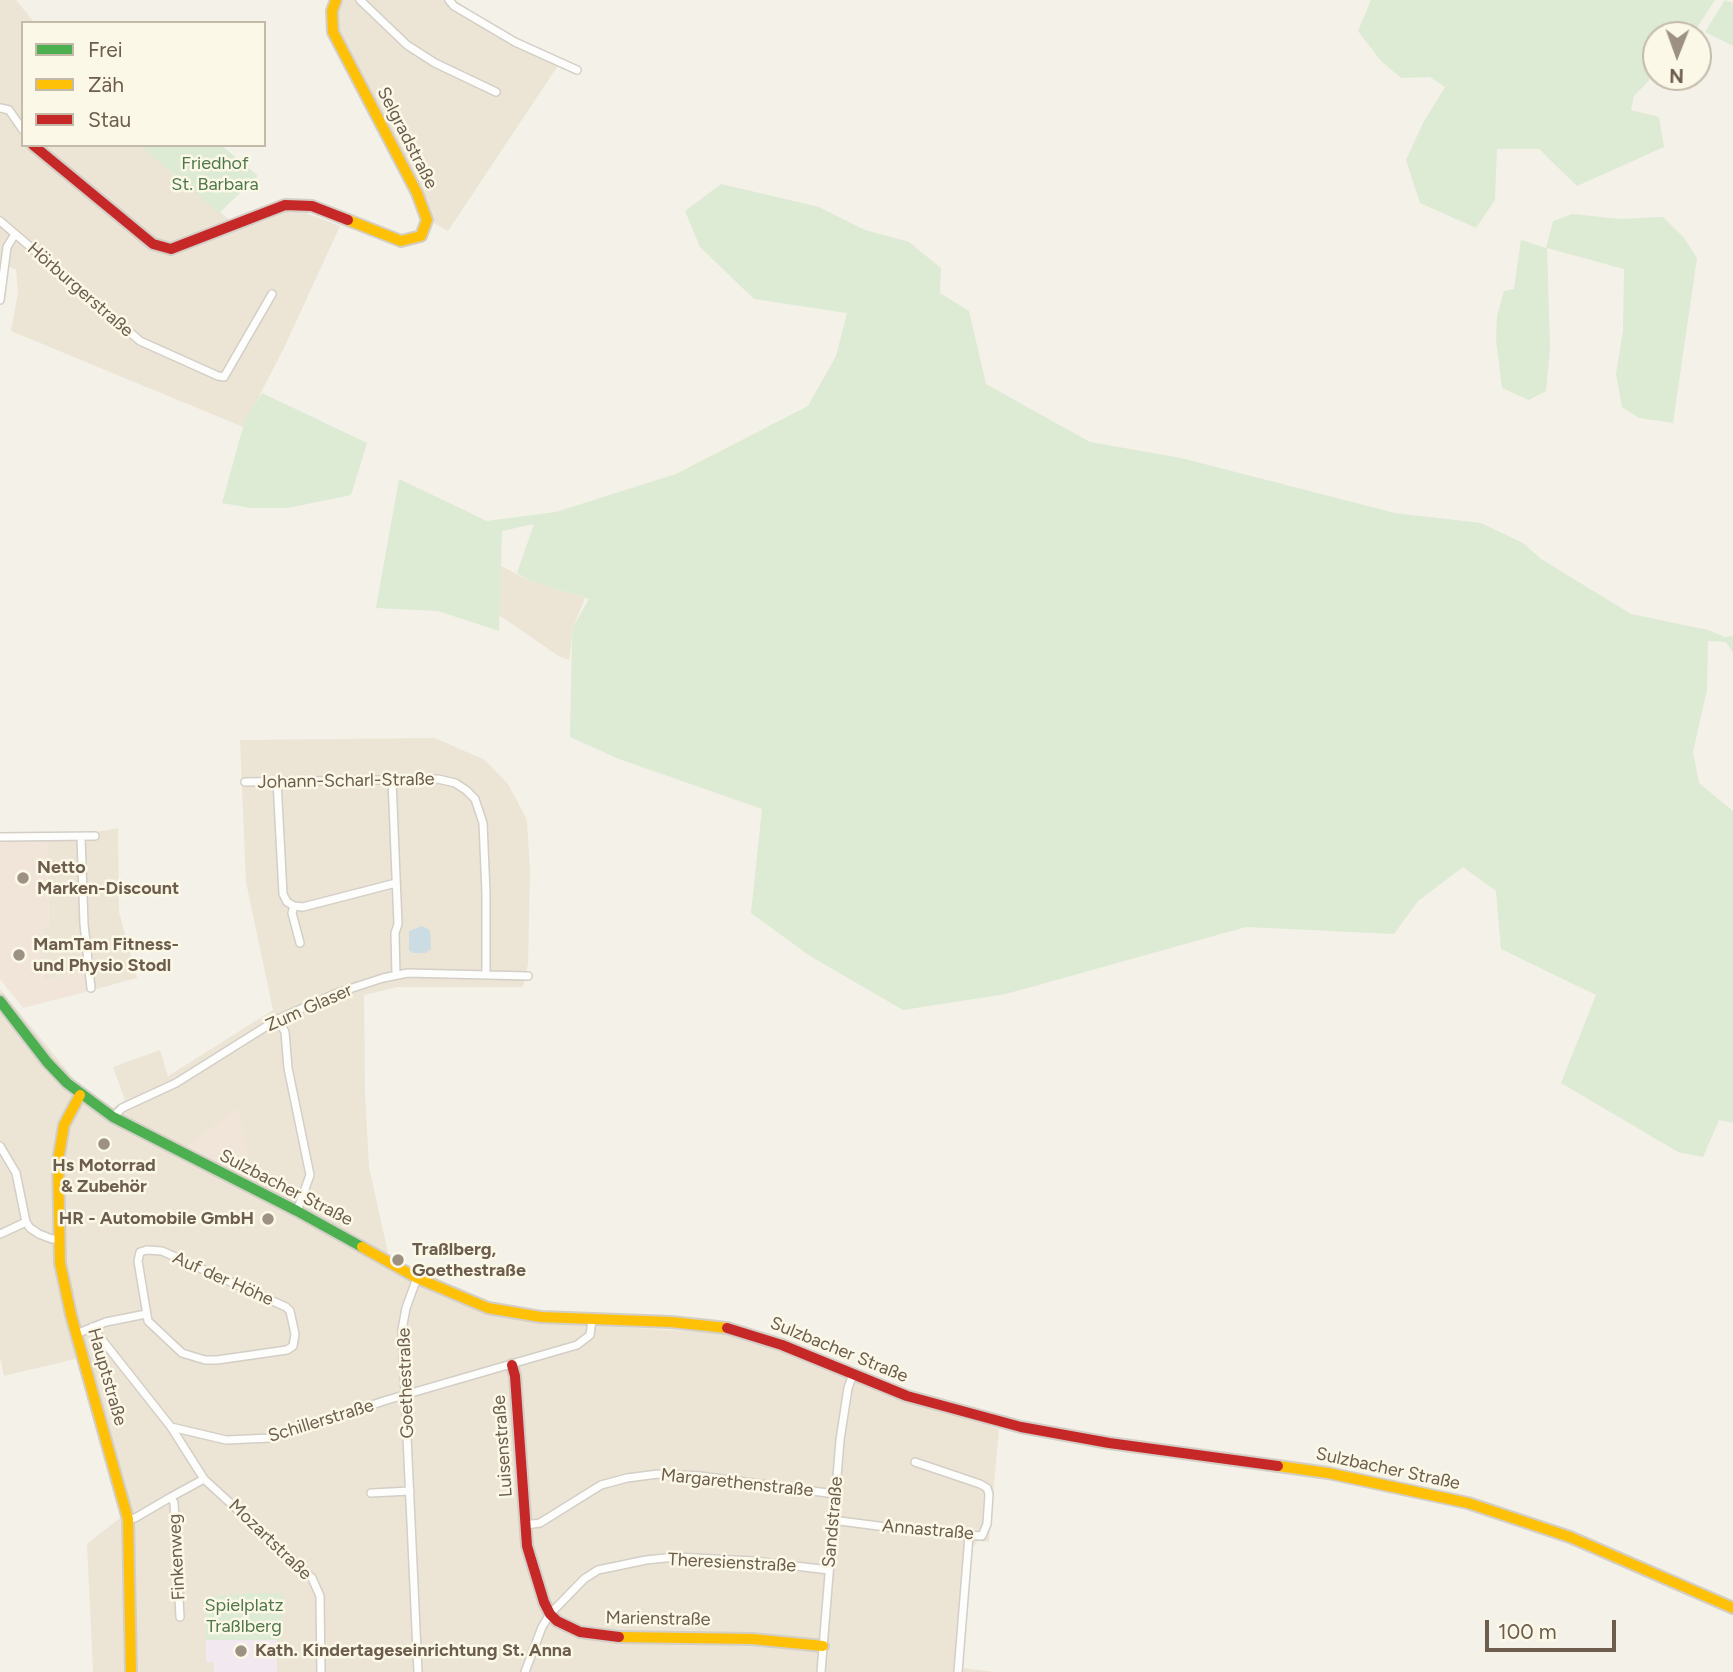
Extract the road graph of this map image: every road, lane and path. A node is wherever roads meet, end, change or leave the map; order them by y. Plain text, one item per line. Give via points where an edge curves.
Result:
1 (336, 0) edge
2 (360, 0) edge
3 (449, 0) edge
4 (577, 70) dead end
5 (496, 92) dead end
6 (0, 108) edge
7 (21, 127) edge
8 (35, 147) edge
9 (0, 221) edge
10 (15, 234) junction
11 (272, 294) dead end
12 (0, 300) edge
13 (391, 780) junction
14 (277, 781) junction
15 (245, 782) dead end
16 (81, 836) junction
17 (94, 836) dead end
18 (0, 837) edge
19 (397, 883) junction
20 (294, 906) junction
21 (300, 943) dead end
22 (486, 974) junction
23 (396, 975) junction
24 (528, 976) dead end
25 (90, 989) dead end
26 (0, 1001) edge
27 (278, 1019) junction
28 (80, 1095) junction
29 (113, 1117) junction
30 (0, 1146) edge
31 (297, 1212) junction
32 (26, 1223) junction
33 (0, 1234) edge
34 (58, 1239) junction
35 (417, 1278) junction
36 (146, 1314) junction
37 (592, 1320) junction
38 (92, 1327) junction
39 (76, 1334) junction
40 (512, 1365) junction
41 (853, 1374) junction
42 (405, 1396) junction
43 (171, 1427) junction
44 (915, 1462) dead end
45 (204, 1479) junction
46 (410, 1491) junction
47 (372, 1493) dead end
48 (835, 1494) junction
49 (171, 1497) junction
50 (128, 1520) junction
51 (832, 1520) junction
52 (526, 1525) junction
53 (970, 1536) junction
54 (829, 1570) junction
55 (1733, 1608) edge
56 (550, 1614) junction
57 (180, 1617) dead end
58 (823, 1646) junction
59 (131, 1672) edge
60 (321, 1672) edge
61 (418, 1672) edge
62 (525, 1672) edge
63 (821, 1672) edge
64 (958, 1672) edge

1 - 8 main road, Selgradstraße via 333,32 417,193 427,220 421,236 401,241 312,206 285,205 171,249 153,244
2 - 5 street via 407,45
3 - 4 street via 515,42
6 - 7 street via 9,110
9 - 10 street, Hörburgerstraße
10 - 11 street, Hörburgerstraße via 140,341 224,377
10 - 12 street, Hörburgerstraße via 7,247
13 - 14 street, Johann-Scharl-Straße
13 - 19 street
13 - 22 street, Johann-Scharl-Straße via 448,780 475,799 483,822
14 - 15 street, Johann-Scharl-Straße
14 - 20 street via 283,894
16 - 17 street
16 - 18 street
16 - 25 street
19 - 20 street
19 - 23 street
20 - 21 street
22 - 23 street, Zum Glaser
22 - 24 street, Zum Glaser
23 - 27 street, Zum Glaser via 337,993
26 - 28 main road, Sulzbacher Straße via 47,1062
27 - 29 street, Zum Glaser
27 - 31 street via 285,1032 310,1175
28 - 29 main road, Sulzbacher Straße
28 - 34 main road, Hauptstraße via 64,1125 58,1161
29 - 31 main road, Sulzbacher Straße
30 - 32 street via 16,1172
31 - 35 main road, Sulzbacher Straße
32 - 33 street
32 - 34 street via 39,1234
34 - 39 main road, Hauptstraße
35 - 37 main road, Sulzbacher Straße via 499,1310
35 - 42 street, Goethestraße via 402,1329
36 - 36 street, Auf der Höhe via 170,1344 205,1360 287,1350 295,1342 292,1316 286,1307 162,1251 138,1256
36 - 38 street
37 - 40 street, Schillerstraße via 584,1341
37 - 41 main road, Sulzbacher Straße via 732,1329
38 - 39 street
38 - 43 street
39 - 50 main road, Hauptstraße
40 - 42 street, Schillerstraße
40 - 52 main road, Luisenstraße
41 - 48 street, Sandstraße
41 - 55 main road, Sulzbacher Straße via 940,1406 1021,1427 1328,1473 1468,1503 1570,1537
42 - 43 street, Schillerstraße via 264,1439 214,1438
42 - 46 street, Goethestraße
43 - 45 street, Mozartstraße
44 - 53 street, Annastraße via 987,1488 985,1531
45 - 49 street, Finkenweg
45 - 60 street, Mozartstraße via 317,1586
46 - 47 street
46 - 61 street, Goethestraße
48 - 51 street, Sandstraße
48 - 52 street, Margarethenstraße via 689,1475 644,1475 601,1485 540,1523
49 - 50 street, Finkenweg
49 - 57 street, Finkenweg
50 - 59 main road, Hauptstraße
51 - 53 street, Annastraße
51 - 54 street, Sandstraße
52 - 56 main road via 531,1563
53 - 64 street
54 - 56 street, Theresienstraße via 719,1559 646,1560 598,1570
54 - 58 street, Sandstraße
56 - 58 main road, Marienstraße via 580,1632 606,1637 739,1638
56 - 62 street, Theresienstraße
58 - 63 street, Sandstraße

